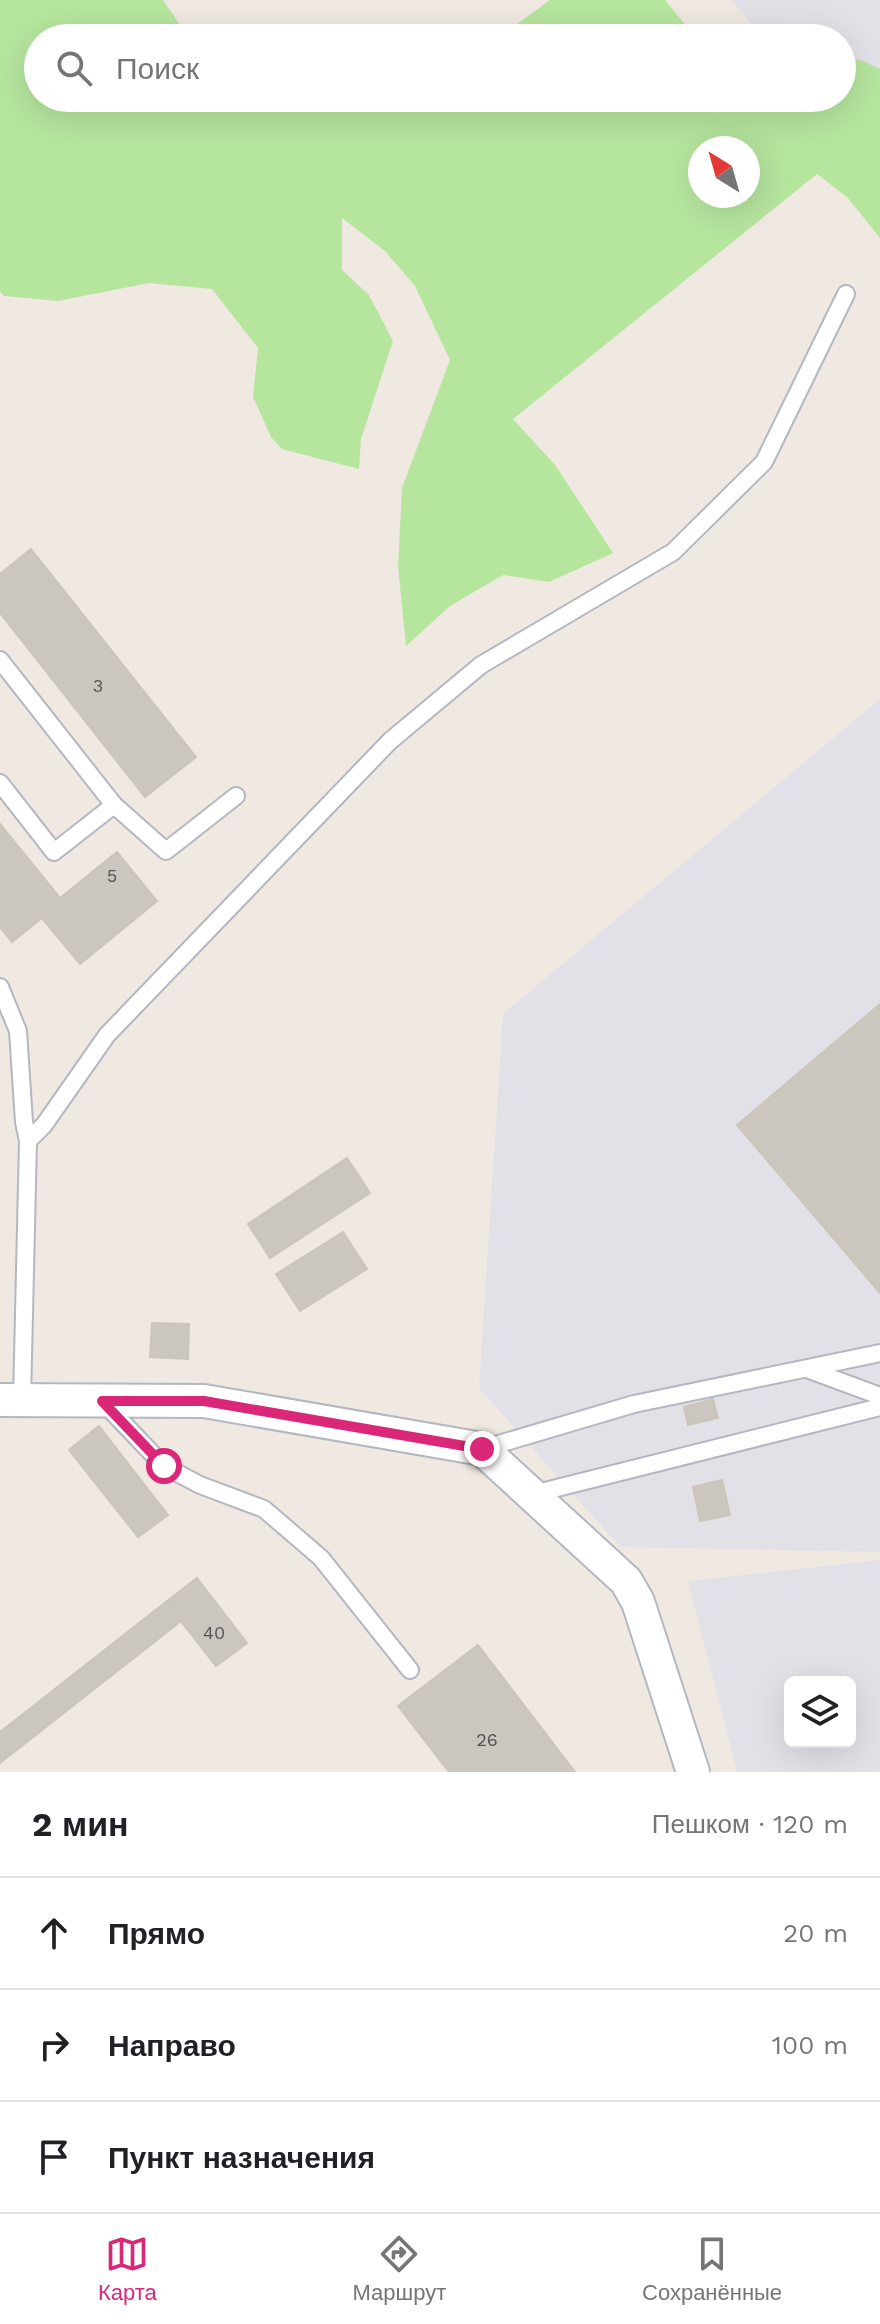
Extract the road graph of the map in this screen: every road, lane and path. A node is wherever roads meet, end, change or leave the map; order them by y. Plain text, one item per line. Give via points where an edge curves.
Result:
1 (846, 294) dead end
2 (0, 660) edge
3 (0, 783) edge
4 (236, 796) dead end
5 (114, 805) junction
6 (0, 987) edge
7 (28, 1141) junction
8 (880, 1353) edge
9 (805, 1368) junction
10 (880, 1396) edge
11 (11, 1400) edge
12 (102, 1401) junction
13 (880, 1407) edge
14 (482, 1449) junction
15 (533, 1494) junction
16 (410, 1670) dead end
17 (693, 1772) edge

1 - 7 lane via 764,462 673,552 481,665 390,741 107,1035
2 - 5 lane
3 - 5 lane via 54,852
4 - 5 lane via 166,851
6 - 7 lane via 18,1031
7 - 11 lane
8 - 9 lane
9 - 10 lane
9 - 14 lane via 634,1404
11 - 12 street
12 - 14 street via 204,1401
12 - 16 lane via 164,1466 264,1509 321,1558
13 - 15 lane
14 - 15 street
15 - 17 street via 626,1581 638,1602

